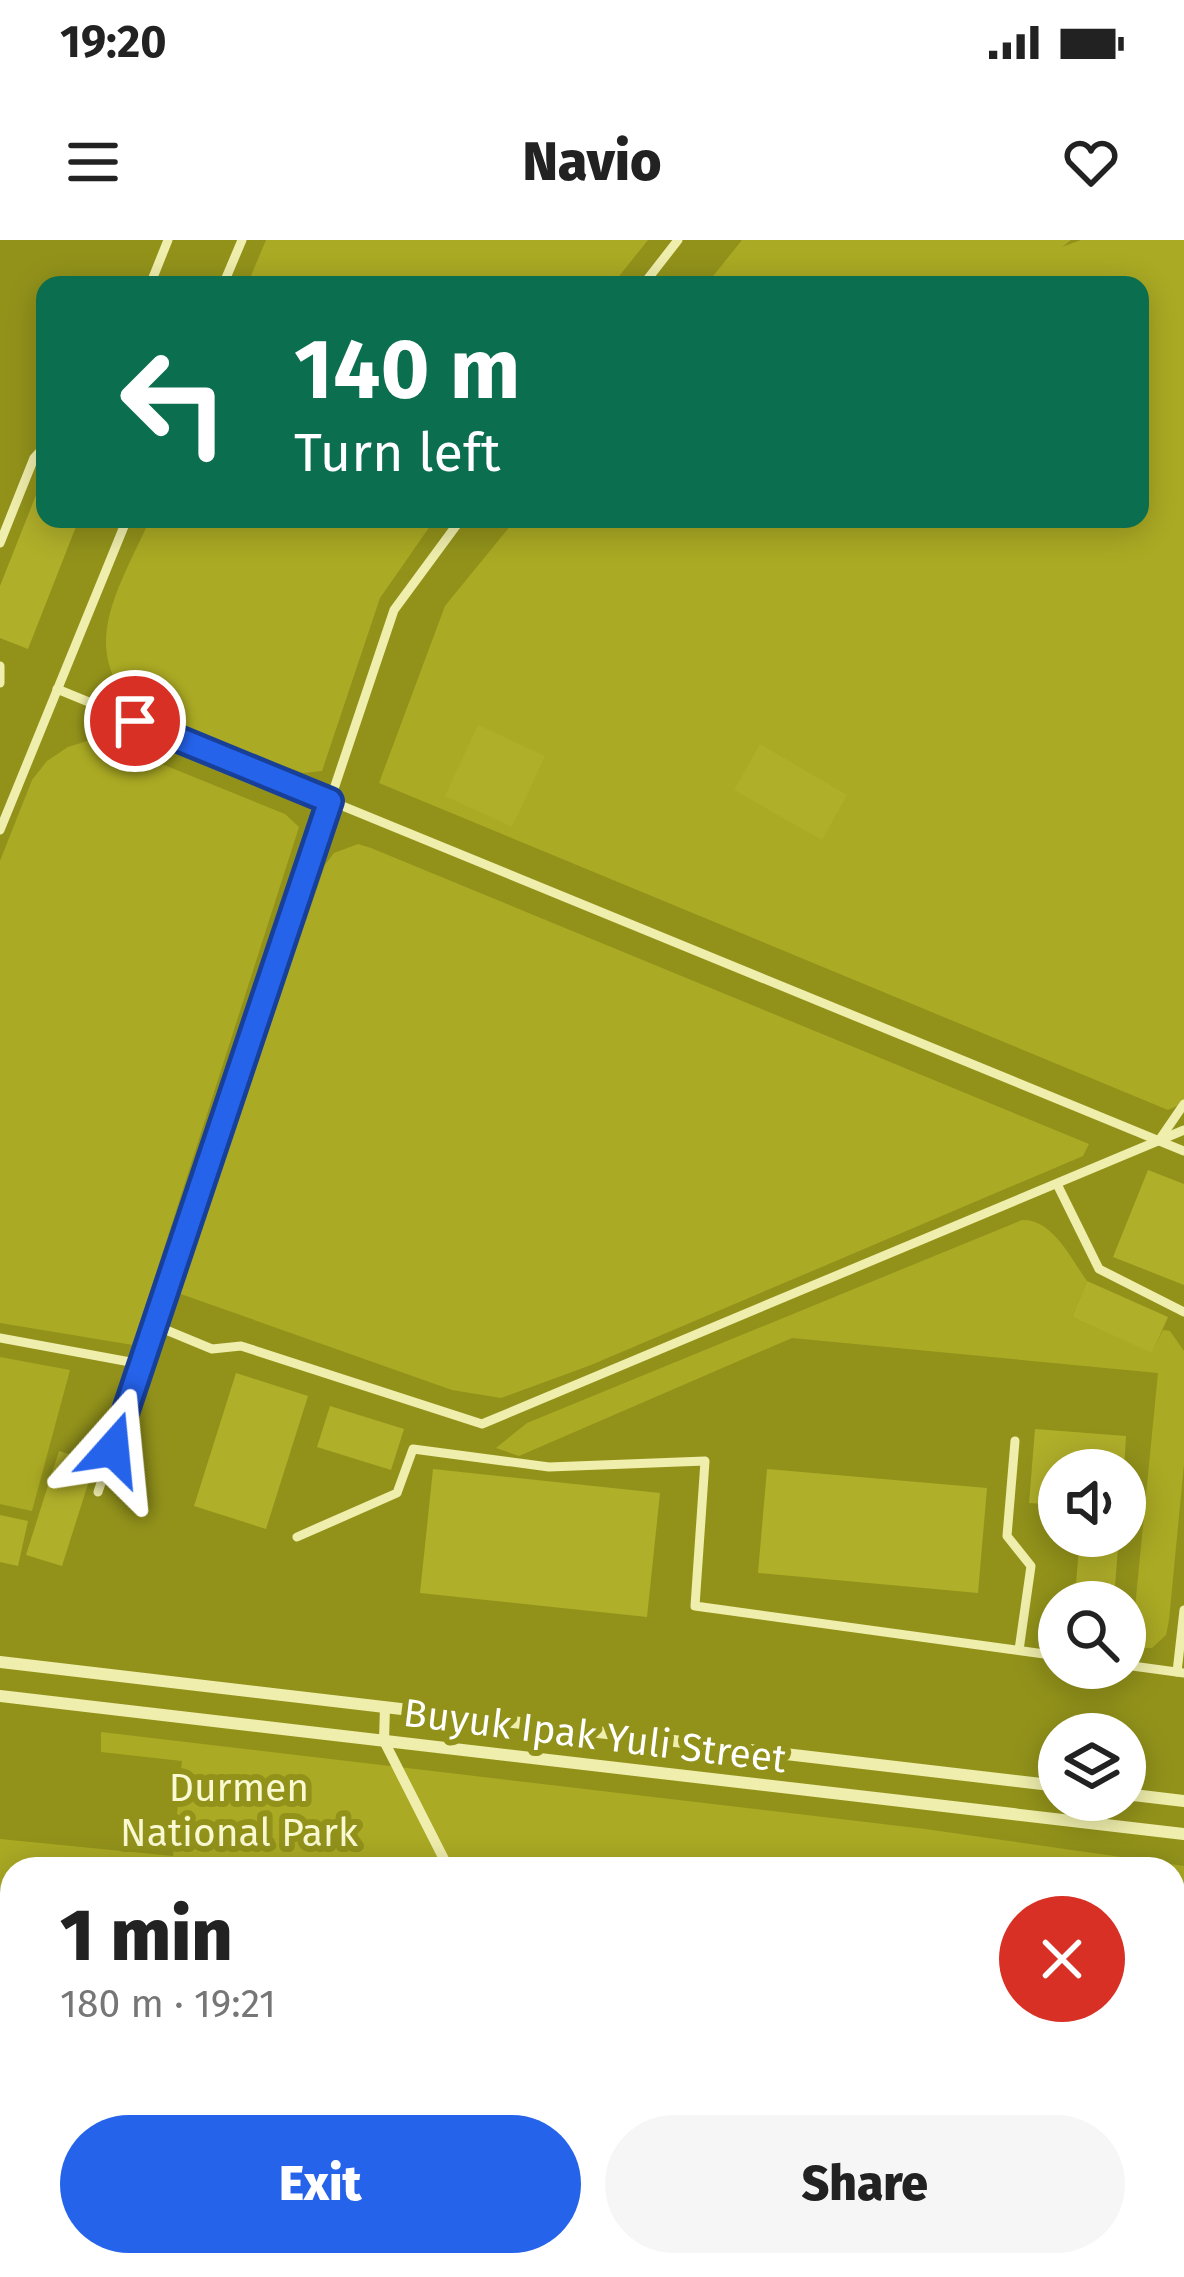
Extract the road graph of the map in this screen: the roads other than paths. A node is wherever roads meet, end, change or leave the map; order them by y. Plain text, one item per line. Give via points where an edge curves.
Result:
1 (168, 240) edge
2 (242, 240) edge
3 (678, 240) edge
4 (154, 276) edge
5 (228, 276) edge
6 (650, 276) edge
7 (36, 456) edge
8 (123, 528) edge
9 (454, 528) edge
10 (0, 543) edge
11 (0, 666) edge
12 (0, 683) edge
13 (57, 689) junction
14 (330, 801) junction
15 (0, 830) edge
16 (1184, 1104) edge
17 (1184, 1130) edge
18 (1159, 1141) junction
19 (1184, 1151) edge
20 (1057, 1184) junction
21 (1184, 1312) edge
22 (154, 1325) junction
23 (0, 1338) edge
24 (141, 1364) junction
25 (1015, 1441) dead end
26 (98, 1492) dead end
27 (297, 1537) dead end
28 (1184, 1610) edge
29 (1018, 1650) junction
30 (1038, 1653) edge
31 (0, 1662) edge
32 (1146, 1668) edge
33 (1180, 1672) edge
34 (0, 1696) edge
35 (385, 1707) junction
36 (384, 1741) junction
37 (1038, 1784) edge
38 (1146, 1796) edge
39 (1184, 1801) edge
40 (1184, 1834) edge
41 (443, 1857) edge

1 - 4 lane
2 - 5 lane
3 - 6 lane
7 - 10 lane
8 - 13 lane
9 - 14 lane via 394,610
11 - 12 lane
13 - 14 lane
13 - 15 lane
14 - 18 lane
14 - 22 lane
16 - 18 lane
17 - 18 lane
18 - 19 lane
18 - 20 lane
20 - 21 lane via 1099,1270
20 - 22 lane via 482,1424 241,1346 212,1349
22 - 24 lane
23 - 24 lane
24 - 26 lane
25 - 29 lane via 1007,1536 1030,1566
27 - 29 lane via 397,1493 413,1449 549,1467 705,1461 695,1606
28 - 33 lane
29 - 30 lane
31 - 35 street, Buyuk Ipak Yuli Street
32 - 33 lane
34 - 36 street, Buyuk Ipak Yuli Street
35 - 36 street
35 - 37 street, Buyuk Ipak Yuli Street
36 - 40 street, Buyuk Ipak Yuli Street
36 - 41 street
38 - 39 street

